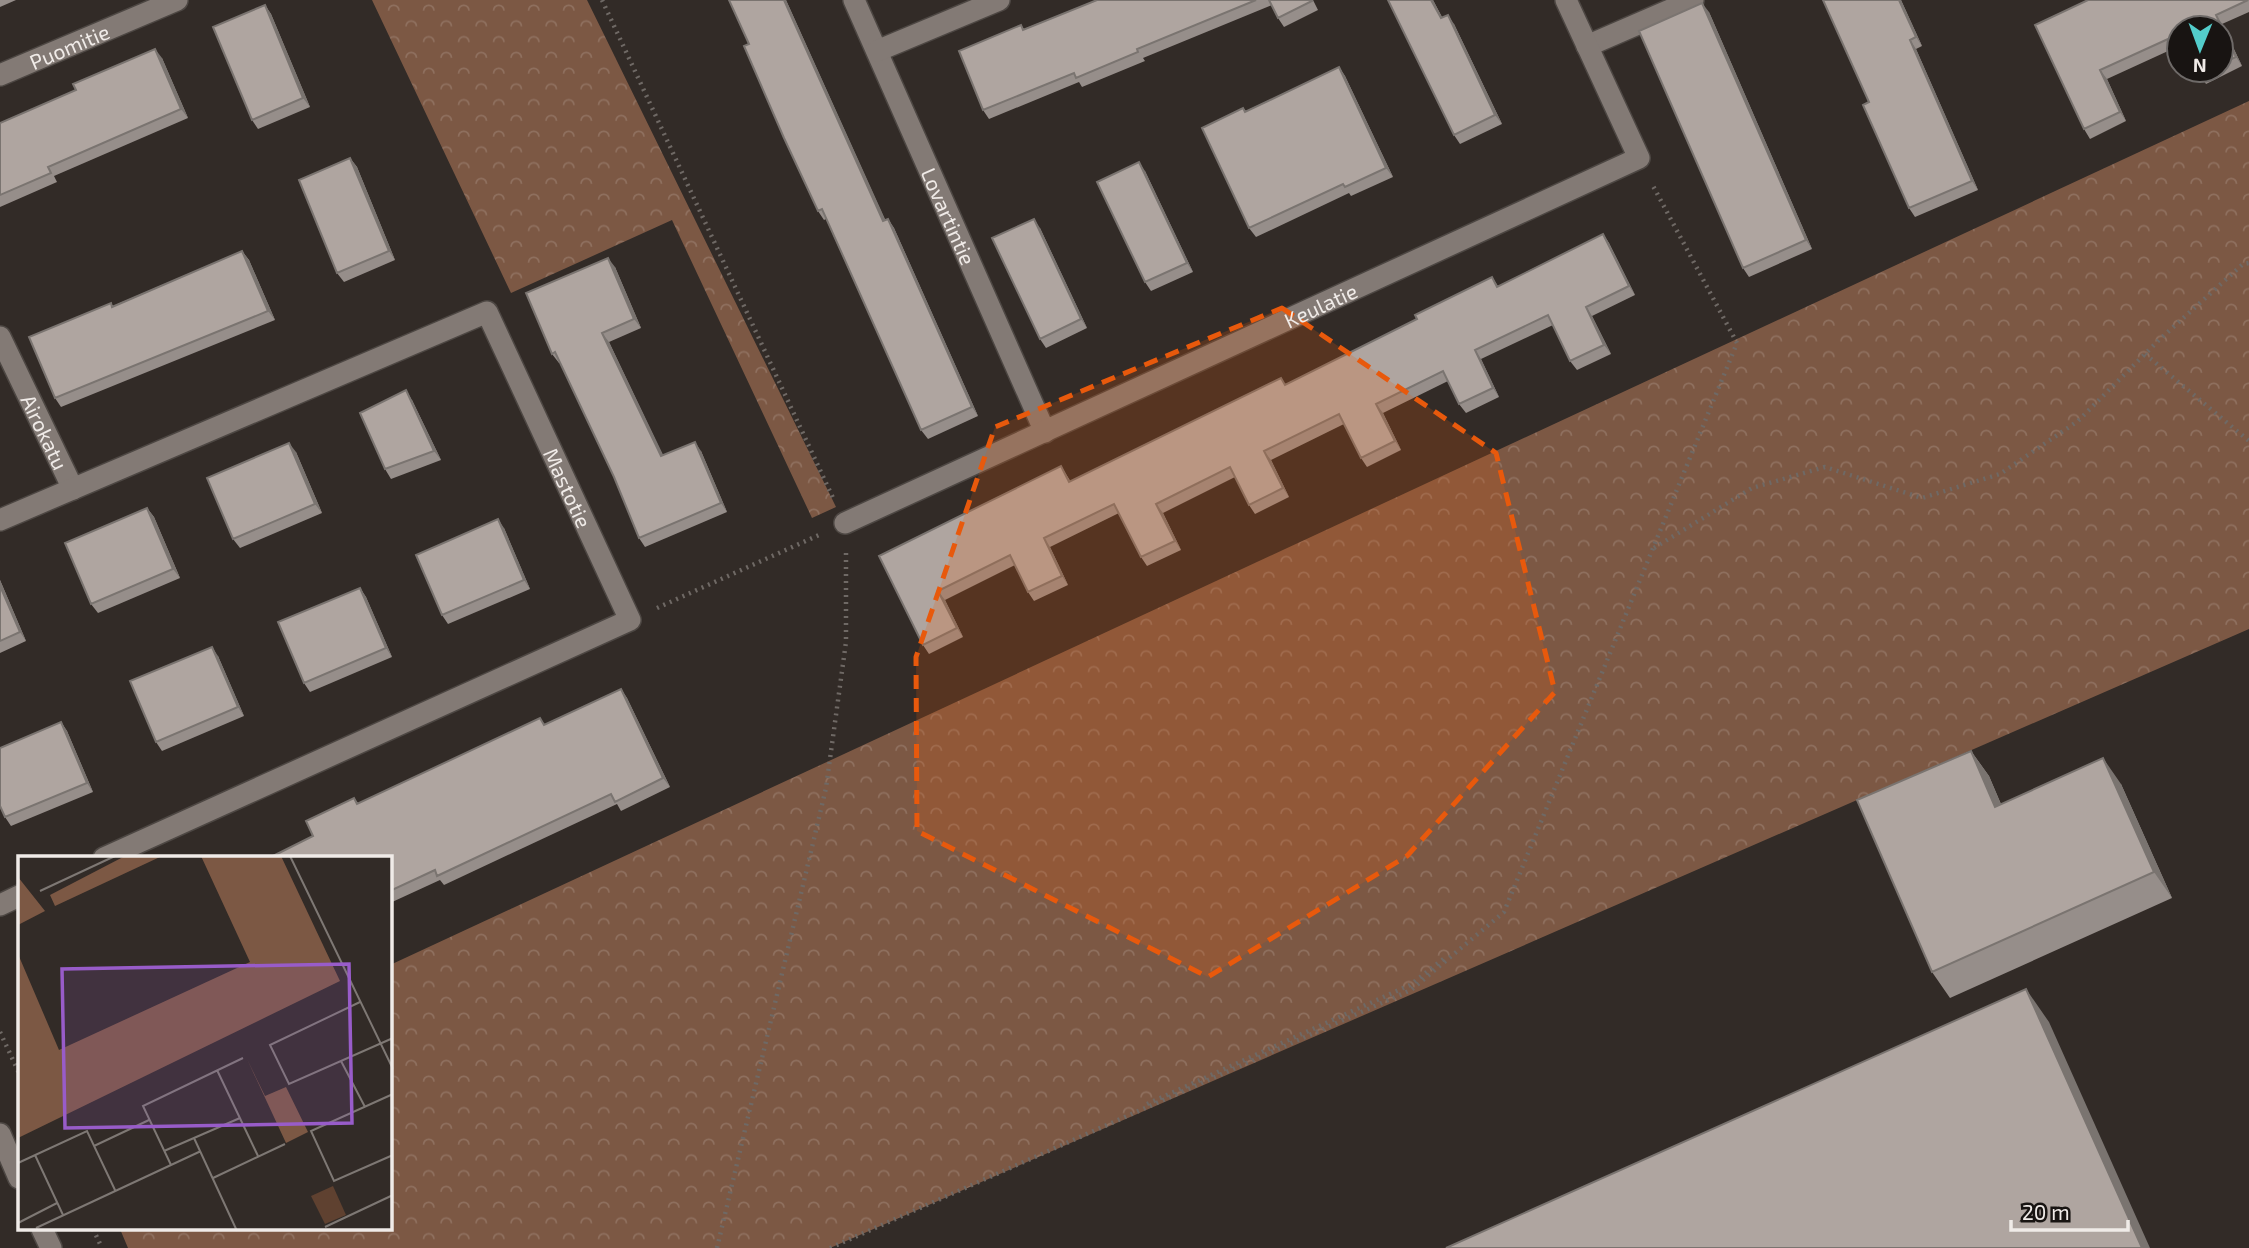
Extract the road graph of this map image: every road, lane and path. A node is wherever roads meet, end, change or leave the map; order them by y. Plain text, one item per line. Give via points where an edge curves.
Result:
1 (177, 0) edge
2 (602, 0) edge
3 (854, 0) edge
4 (999, 0) edge
5 (1566, 0) edge
6 (1693, 0) edge
7 (1587, 46) junction
8 (877, 51) junction
9 (0, 75) edge
10 (1639, 158) junction
11 (2249, 263) edge
12 (0, 337) edge
13 (2145, 354) junction
14 (1045, 432) junction
15 (2249, 441) edge
16 (73, 489) junction
17 (0, 520) edge
18 (845, 523) junction
19 (1653, 548) junction
20 (630, 620) junction
21 (108, 856) edge
22 (18, 896) edge
23 (0, 905) edge
24 (0, 1032) edge
25 (18, 1071) edge
26 (0, 1134) edge
27 (18, 1176) edge
28 (43, 1230) edge
29 (93, 1230) edge
30 (51, 1248) edge
31 (102, 1248) edge
32 (717, 1248) edge
33 (829, 1248) edge

1 - 9 street, Puomitie
2 - 18 path
3 - 8 street, Lovartintie
4 - 8 street
5 - 7 street
6 - 7 street
7 - 10 street
8 - 14 street, Lovartintie
10 - 14 street, Keulatie
10 - 19 path via 1737,343
11 - 13 path
12 - 16 street, Airokatu
13 - 15 path
13 - 19 path via 2078,421 2000,474 1922,498 1825,467 1752,488
14 - 18 street, Keulatie
16 - 17 street, Mastotie
16 - 20 street, Mastotie via 488,312
18 - 20 path
18 - 32 path via 846,642 826,788
19 - 33 path via 1504,912 1411,990
20 - 21 street
22 - 23 street
24 - 25 path
26 - 27 street
28 - 30 street
29 - 31 path

